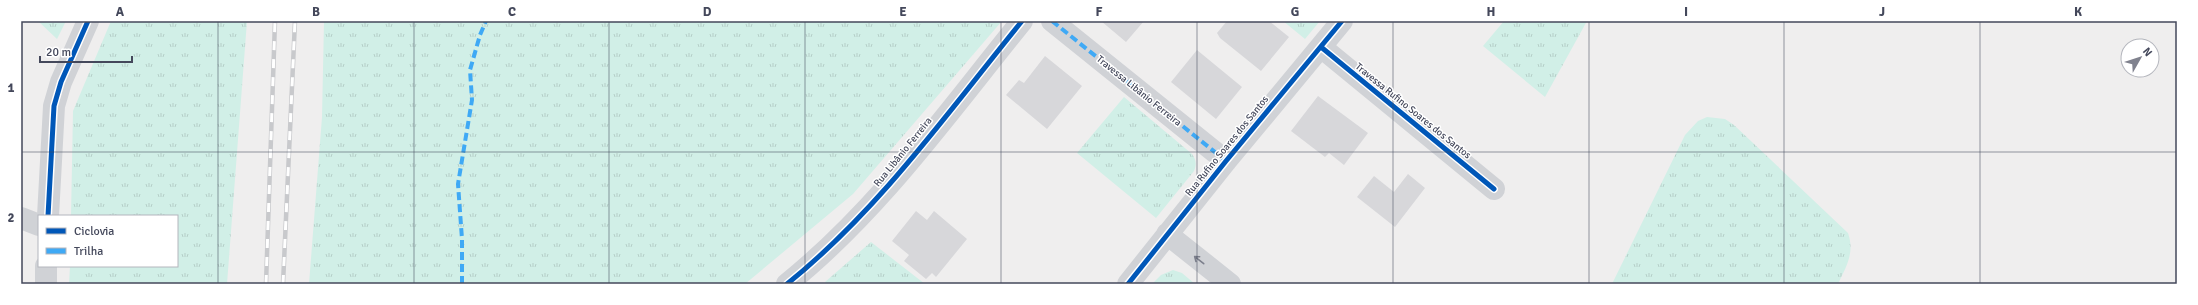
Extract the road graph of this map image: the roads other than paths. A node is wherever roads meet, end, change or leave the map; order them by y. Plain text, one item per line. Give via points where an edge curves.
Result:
1 (88, 21) edge
2 (1022, 21) edge
3 (1052, 21) edge
4 (1342, 21) edge
5 (1321, 47) junction
6 (1226, 161) junction
7 (1494, 189) dead end
8 (48, 215) edge
9 (21, 218) edge
10 (38, 225) edge
11 (1168, 234) junction
12 (46, 267) edge
13 (46, 284) edge
14 (787, 284) edge
15 (1128, 284) edge
16 (1230, 284) edge

1 - 8 street via 61,82 54,106
2 - 14 street, Rua Libânio Ferreira via 877,199 845,233
3 - 6 street, Travessa Libânio Ferreira
4 - 5 street, Rua Rufino Soares dos Santos
5 - 6 street, Rua Rufino Soares dos Santos
5 - 7 street, Travessa Rufino Soares dos Santos
6 - 11 street, Rua Rufino Soares dos Santos
9 - 10 street
11 - 15 street, Rua Rufino Soares dos Santos
16 -> 11 street
12 - 13 street

